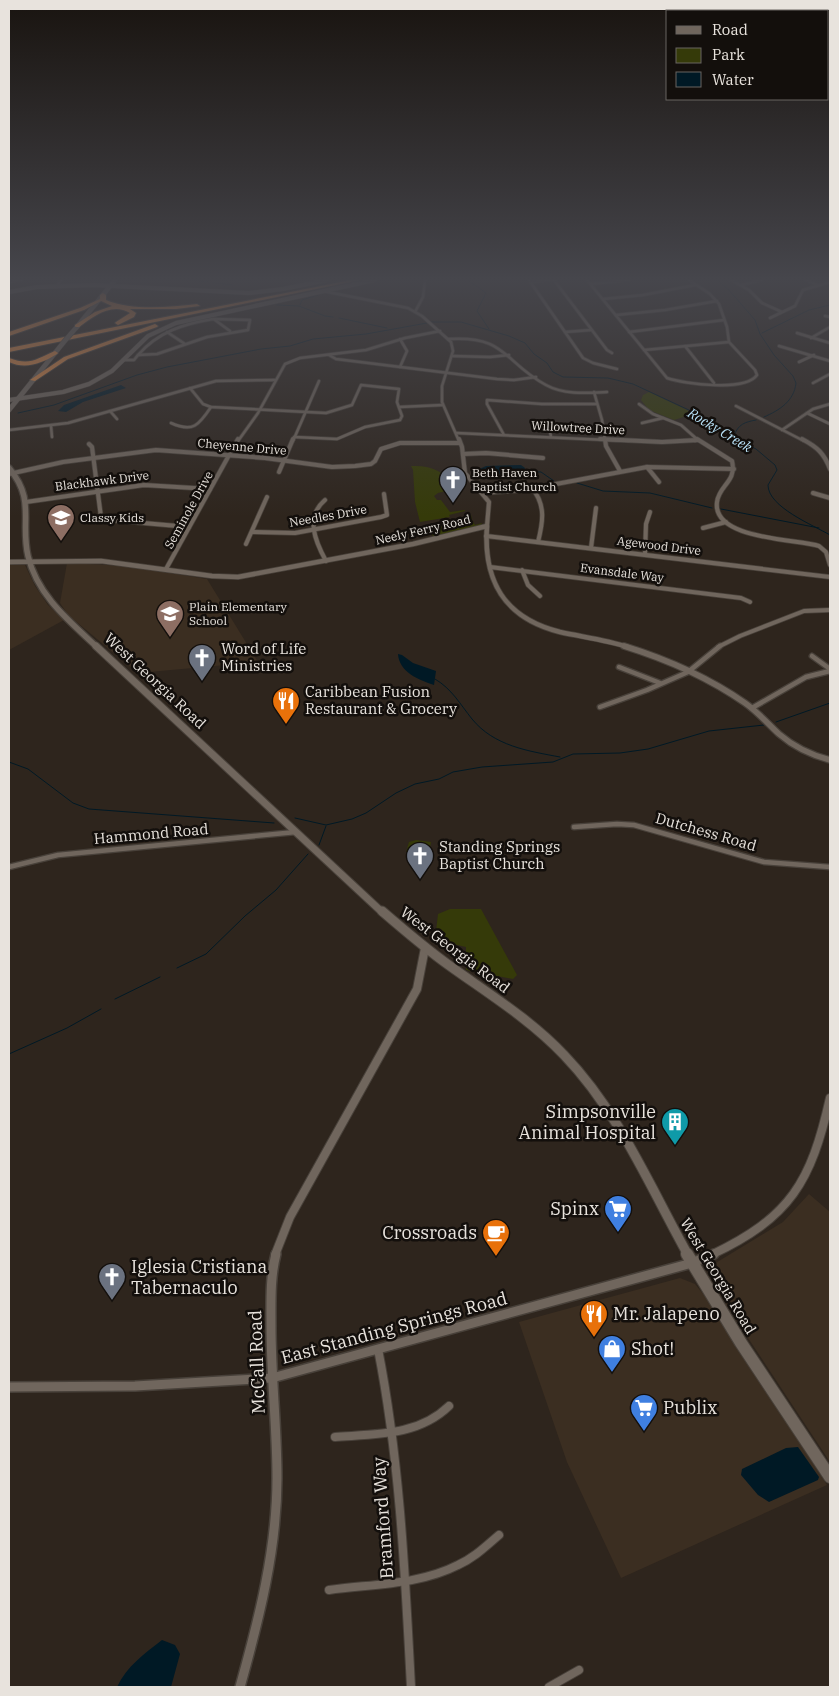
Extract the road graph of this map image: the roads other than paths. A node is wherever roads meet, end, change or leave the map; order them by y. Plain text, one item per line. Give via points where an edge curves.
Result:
1 (41, 359) edge
2 (50, 359) edge
3 (64, 359) edge
4 (134, 359) edge
5 (305, 359) edge
6 (337, 359) edge
7 (403, 359) edge
8 (451, 359) edge
9 (514, 359) edge
10 (586, 359) edge
11 (651, 359) edge
12 (695, 359) edge
13 (745, 359) edge
14 (805, 359) edge
15 (9, 360) edge
16 (124, 360) joint
17 (799, 362) dead end
18 (45, 365) junction
19 (9, 367) edge
20 (400, 367) junction
21 (617, 369) dead end
22 (445, 373) junction
23 (830, 374) edge
24 (32, 375) junction
25 (536, 377) junction
26 (275, 380) junction
27 (319, 381) dead end
28 (714, 383) junction
29 (813, 383) dead end
30 (190, 388) junction
31 (594, 392) junction
32 (607, 392) dead end
33 (17, 399) junction
34 (9, 400) edge
35 (597, 404) junction
36 (639, 404) dead end
37 (830, 404) edge
38 (443, 405) junction
39 (736, 406) dead end
40 (211, 407) junction
41 (399, 407) junction
42 (9, 410) edge
43 (260, 410) junction
44 (110, 411) junction
45 (305, 412) junction
46 (807, 413) junction
47 (664, 418) junction
48 (118, 419) dead end
49 (171, 423) dead end
50 (642, 423) dead end
51 (549, 424) dead end
52 (830, 424) edge
53 (51, 426) junction
54 (9, 430) edge
55 (782, 430) junction
56 (456, 433) junction
57 (504, 434) junction
58 (52, 437) dead end
59 (294, 437) junction
60 (551, 437) junction
61 (604, 439) junction
62 (698, 440) junction
63 (460, 443) junction
64 (89, 444) dead end
65 (463, 454) junction
66 (229, 455) junction
67 (93, 458) junction
68 (543, 458) dead end
69 (284, 460) junction
70 (829, 462) edge
71 (647, 467) junction
72 (9, 468) edge
73 (734, 469) junction
74 (830, 469) edge
75 (620, 471) junction
76 (279, 472) dead end
77 (11, 473) edge
78 (659, 482) dead end
79 (532, 488) junction
80 (210, 489) junction
81 (97, 491) junction
82 (830, 492) edge
83 (483, 493) junction
84 (813, 493) dead end
85 (384, 494) dead end
86 (826, 496) junction
87 (268, 497) dead end
88 (830, 498) edge
89 (325, 500) dead end
90 (26, 502) junction
91 (596, 508) dead end
92 (650, 512) dead end
93 (726, 522) junction
94 (487, 526) junction
95 (189, 527) junction
96 (703, 528) dead end
97 (313, 530) junction
98 (252, 532) junction
99 (486, 536) junction
100 (538, 542) junction
101 (246, 544) dead end
102 (830, 547) edge
103 (591, 548) junction
104 (824, 549) junction
105 (645, 554) junction
106 (30, 561) junction
107 (326, 561) junction
108 (9, 562) edge
109 (830, 565) edge
110 (490, 567) junction
111 (166, 569) junction
112 (522, 570) junction
113 (830, 577) edge
114 (540, 596) dead end
115 (750, 602) dead end
116 (830, 610) edge
117 (812, 656) dead end
118 (618, 667) dead end
119 (830, 670) edge
120 (688, 672) junction
121 (660, 683) junction
122 (600, 707) dead end
123 (752, 708) junction
124 (830, 760) edge
125 (574, 827) dead end
126 (296, 832) junction
127 (9, 867) edge
128 (830, 867) edge
129 (425, 948) junction
130 (830, 1098) edge
131 (692, 1263) junction
132 (378, 1348) junction
133 (272, 1378) junction
134 (9, 1386) edge
135 (450, 1406) dead end
136 (392, 1432) junction
137 (335, 1437) dead end
138 (830, 1477) edge
139 (499, 1535) dead end
140 (404, 1582) junction
141 (329, 1590) dead end
142 (579, 1670) dead end
143 (240, 1687) edge
144 (410, 1687) edge
145 (549, 1687) edge

1 - 15 highway via 16,364
2 - 18 main road
3 - 24 highway
4 - 16 street
5 - 26 street, Seminole Drive via 289,362
6 - 20 street
7 - 20 street
8 - 22 street
9 - 25 street
10 - 21 street
11 - 28 street via 670,380
12 - 28 street
13 - 28 street via 757,376 744,382
14 - 17 street
16 - 33 street via 107,374 82,386 50,395
18 - 19 highway
18 - 24 main road
19 - 24 highway
20 - 22 street
22 - 25 street via 506,380
22 - 38 street via 441,391
23 - 29 street
24 - 33 main road
25 - 31 street via 558,389
26 - 30 street via 218,380
26 - 43 street, Seminole Drive
27 - 45 street
30 - 40 street via 203,404
30 - 44 street
31 - 32 street
31 - 35 street
33 - 34 street
33 - 42 main road
35 - 57 street via 488,400 487,404
35 - 61 street
36 - 47 street
37 - 46 street
38 - 41 street
38 - 56 street
39 - 55 street
40 - 43 street
40 - 49 street via 198,425
41 - 45 street via 398,388 363,384 350,406 331,413
41 - 59 street via 401,419 365,427 337,439
43 - 45 street
43 - 66 street, Seminole Drive
44 - 48 street
44 - 53 street
45 - 59 street
46 - 52 street
46 - 55 street
47 - 50 street
47 - 62 street via 681,425
51 - 60 street
53 - 54 street
53 - 58 street
55 - 70 street via 817,447
56 - 57 street, Willowtree Drive
56 - 63 street
57 - 60 street, Willowtree Drive
59 - 69 street
60 - 61 street, Willowtree Drive
61 - 62 street, Willowtree Drive
61 - 75 street
62 - 73 street via 730,459
63 - 65 street
63 - 69 street, Cheyenne Drive via 394,444 381,449 375,461 366,465 332,467
64 - 67 street
65 - 68 street
65 - 83 street via 465,473
66 - 67 street, Cheyenne Drive via 156,450
66 - 69 street, Cheyenne Drive
66 - 80 street, Seminole Drive
67 - 77 street, Cheyenne Drive
67 - 81 street
69 - 76 street
70 - 74 street
71 - 73 street
71 - 75 street
71 - 78 street
72 - 77 main road, West Georgia Road
73 - 93 street via 716,501 717,510
75 - 79 street
77 - 90 main road, West Georgia Road via 18,476 25,490
79 - 83 street
79 - 100 street via 542,502
80 - 81 street, Blackhawk Drive via 149,485
80 - 95 street, Seminole Drive
81 - 90 street, Blackhawk Drive
81 - 95 street via 100,515 104,519
82 - 86 street
83 - 94 street via 490,506
84 - 86 street
85 - 97 street, Needles Drive via 387,515
86 - 88 street
87 - 98 street
89 - 97 street via 319,505
90 - 106 main road, West Georgia Road
91 - 103 street
92 - 105 street via 646,524
93 - 96 street
93 - 104 street via 753,534
94 - 99 street, Neely Ferry Road
94 - 107 street, Neely Ferry Road
95 - 111 street, Seminole Drive
97 - 98 street, Needles Drive via 284,534
97 - 107 street
98 - 101 street
99 - 100 street, Agewood Drive
99 - 110 street, Neely Ferry Road
100 - 103 street, Agewood Drive
102 - 104 street
103 - 105 street, Agewood Drive
104 - 109 street
105 - 113 street, Agewood Drive
106 - 108 street, Neely Ferry Road
106 - 111 street, Neely Ferry Road via 83,560
106 - 126 main road, West Georgia Road via 39,584 60,612
107 - 111 street, Neely Ferry Road via 230,578
110 - 112 street, Evansdale Way
110 - 120 street, Neely Ferry Road via 501,596 514,611 533,623 550,630 624,646
112 - 114 street via 530,590
112 - 115 street, Evansdale Way via 741,598
116 - 120 street via 804,611 740,636 719,646
117 - 119 street
118 - 121 street
119 - 123 street via 806,677
120 - 121 street
120 - 123 street, Neely Ferry Road
121 - 122 street
123 - 124 street, Neely Ferry Road via 787,740 809,753
125 - 128 street, Dutchess Road via 634,825 764,862
126 - 127 street, Hammond Road via 58,855
126 - 129 main road, West Georgia Road
129 - 131 main road, West Georgia Road via 519,1015 577,1069 608,1112
129 - 133 street, McCall Road via 416,989 282,1235 271,1287
130 - 131 street, East Standing Springs Road via 812,1164 793,1198 766,1224 716,1254
131 - 132 street, East Standing Springs Road
131 - 138 main road, West Georgia Road
132 - 133 street, East Standing Springs Road
132 - 136 street, Bramford Way
133 - 134 street, East Standing Springs Road via 135,1386
133 - 143 street, McCall Road via 277,1479 273,1544 264,1598
135 - 136 street via 428,1422
136 - 137 street
136 - 140 street, Bramford Way
139 - 140 street via 461,1565 441,1574
140 - 141 street
140 - 144 street, Bramford Way
142 - 145 street

